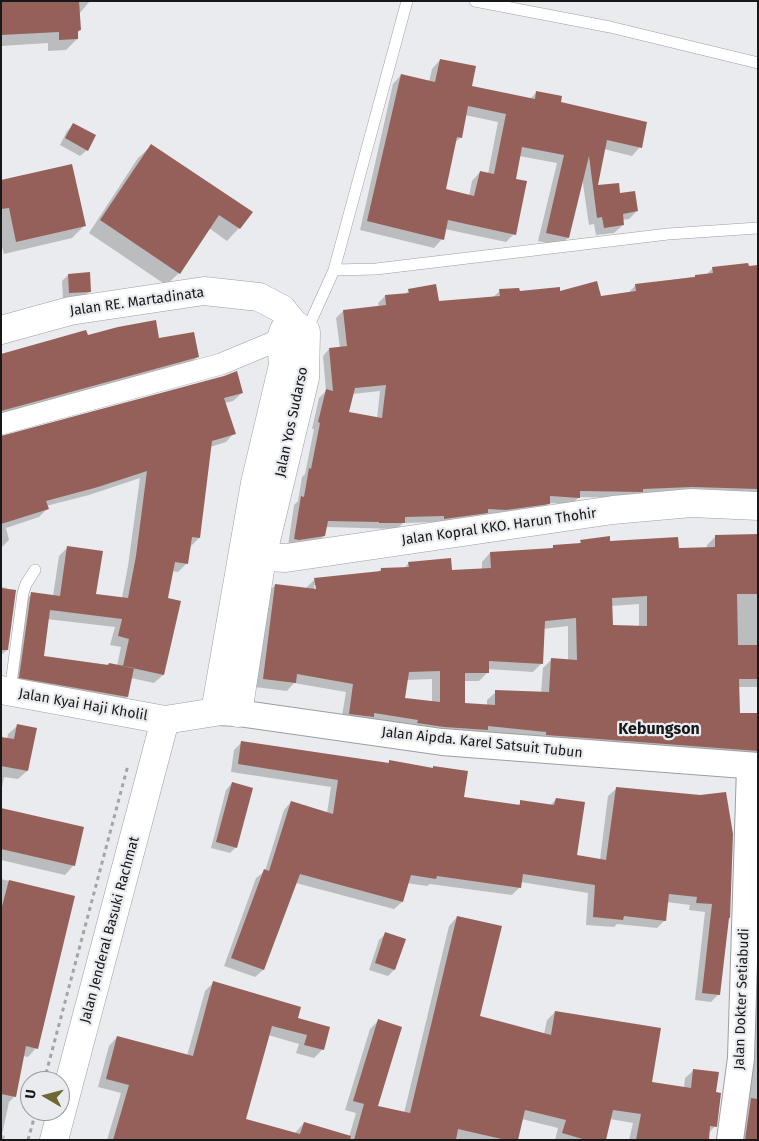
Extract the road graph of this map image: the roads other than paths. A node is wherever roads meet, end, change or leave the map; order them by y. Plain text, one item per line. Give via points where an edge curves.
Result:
1 (407, 1) edge
2 (475, 1) edge
3 (758, 63) edge
4 (758, 228) edge
5 (334, 270) junction
6 (1, 330) edge
7 (294, 332) junction
8 (1, 424) edge
9 (758, 506) edge
10 (252, 556) junction
11 (35, 570) dead end
12 (6, 691) edge
13 (226, 712) junction
14 (165, 720) junction
15 (754, 767) edge
16 (751, 929) edge
17 (54, 1140) edge
18 (730, 1140) edge

1 - 5 lane
2 - 3 lane via 610,27
4 - 5 lane via 668,234 376,269
5 - 7 lane
6 - 7 main road, Jalan RE. Martadinata via 70,311 204,291 259,297 282,309
7 - 8 street via 221,364
7 - 10 main road, Jalan Yos Sudarso via 255,483
9 - 10 main road, Jalan Kopral KKO. Harun Thohir via 691,503 613,510 286,558
10 - 13 main road, Jalan Yos Sudarso
11 - 12 lane via 23,593
12 - 14 main road, Jalan Kyai Haji Kholil
13 - 14 main road, Jalan Kyai Haji Kholil
13 - 15 street, Jalan Aipda. Karel Satsuit Tubun via 442,742
14 - 17 main road, Jalan Jenderal Basuki Rachmat
15 - 16 street, Jalan Dokter Setiabudi
16 - 18 street, Jalan Dokter Setiabudi via 741,1058

